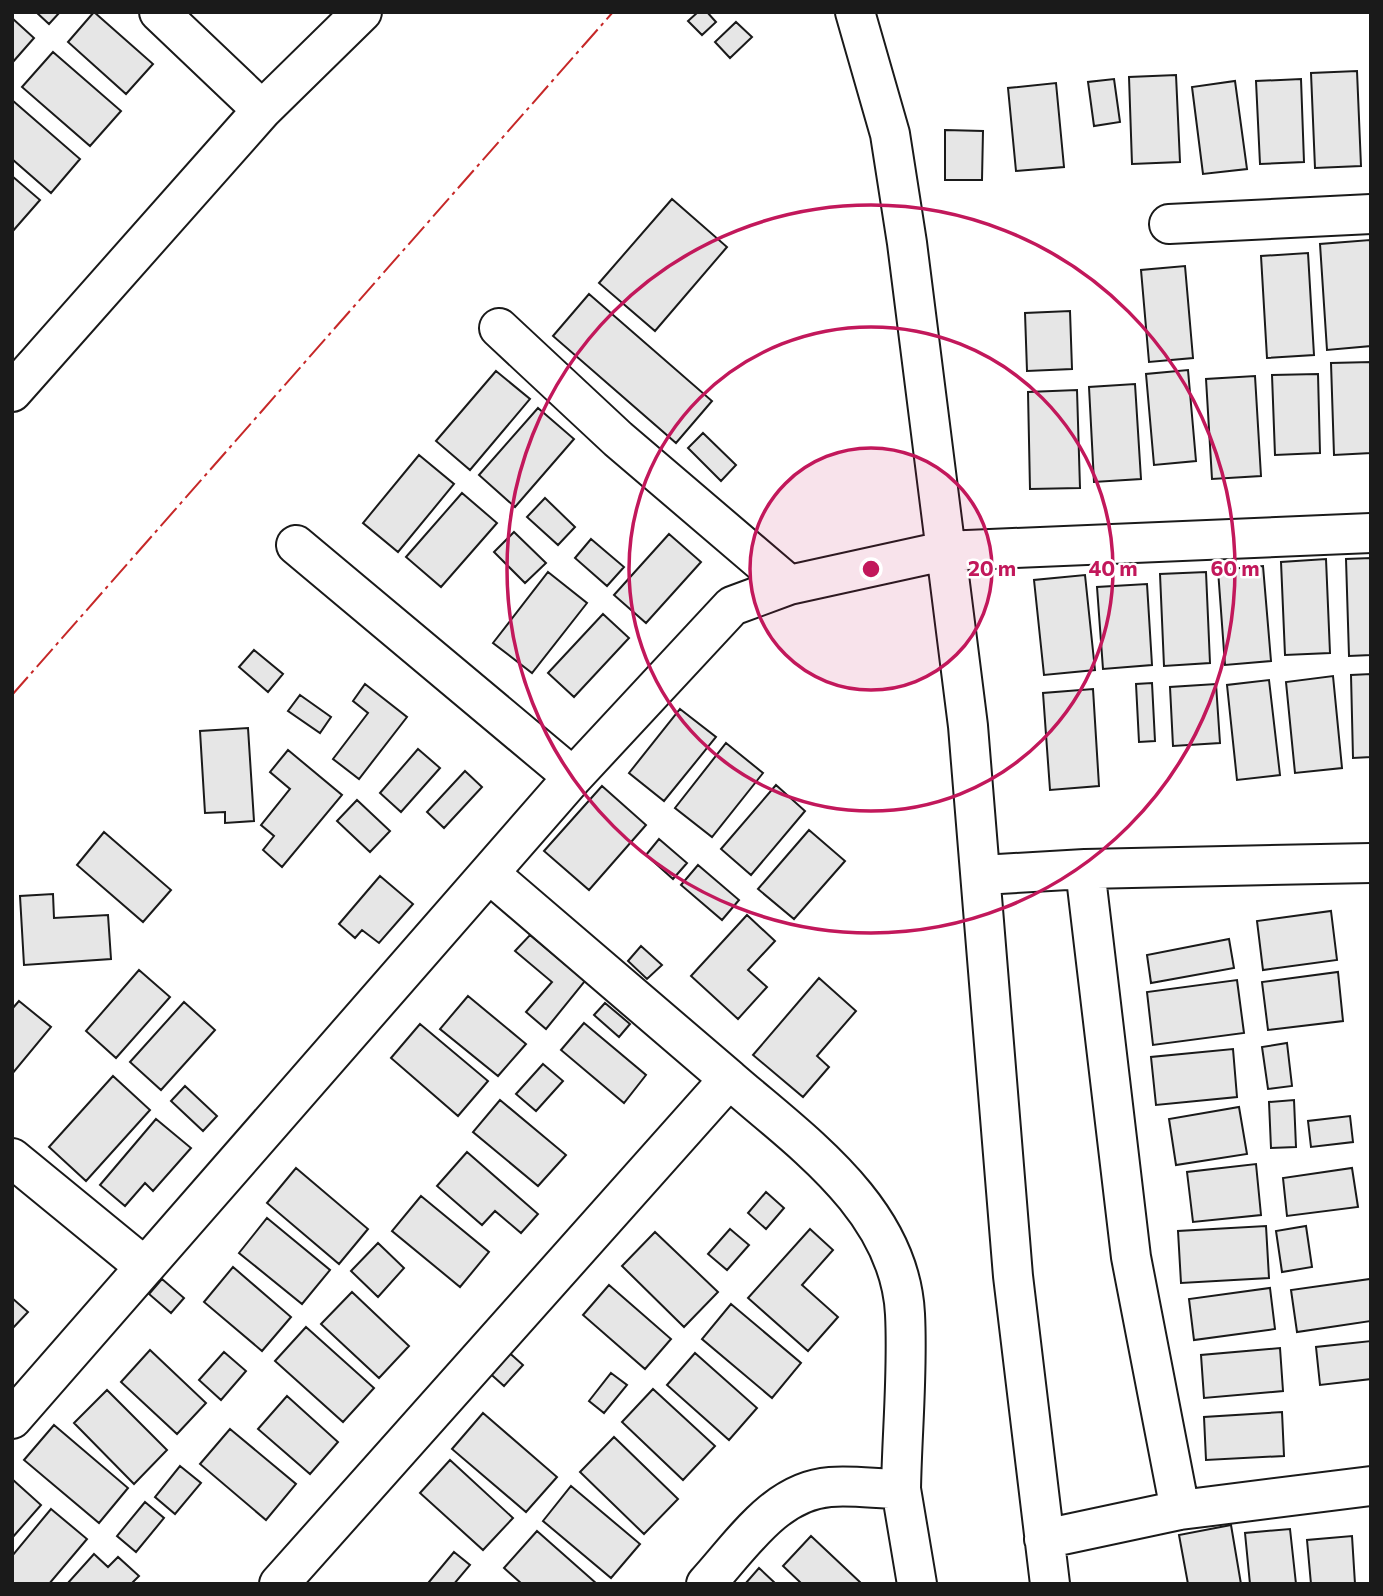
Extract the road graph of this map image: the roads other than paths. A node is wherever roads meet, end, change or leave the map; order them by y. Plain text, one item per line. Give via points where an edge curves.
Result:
1 (159, 12) edge
2 (362, 12) edge
3 (855, 12) edge
4 (262, 110) junction
5 (1371, 214) edge
6 (1169, 224) dead end
7 (499, 328) dead end
8 (12, 392) edge
9 (1371, 533) edge
10 (296, 545) dead end
11 (944, 551) junction
12 (789, 584) junction
13 (573, 777) junction
14 (1371, 863) edge
15 (1086, 869) junction
16 (491, 875) junction
17 (982, 875) junction
18 (729, 1079) junction
19 (12, 1158) edge
20 (145, 1267) junction
21 (12, 1419) edge
22 (1371, 1486) edge
23 (901, 1489) junction
24 (1180, 1510) junction
25 (1044, 1539) junction
26 (279, 1584) edge
27 (706, 1584) edge
28 (917, 1584) edge
29 (1050, 1584) edge

1 - 4 street
2 - 4 street
3 - 11 street via 892,147
4 - 8 street
5 - 6 street
7 - 12 street via 618,439
9 - 11 street
10 - 13 street
11 - 12 street
11 - 17 street
12 - 13 street via 732,606
13 - 16 street
14 - 15 street
15 - 17 street
15 - 24 street via 1130,1256
16 - 18 street
16 - 20 street
17 - 25 street via 1013,1276
18 - 23 street via 827,1164 861,1202 884,1242 905,1312
18 - 26 street
19 - 20 street
20 - 21 street
22 - 24 street
23 - 27 street via 830,1487 780,1503
23 - 28 street
24 - 25 street
25 - 29 street

